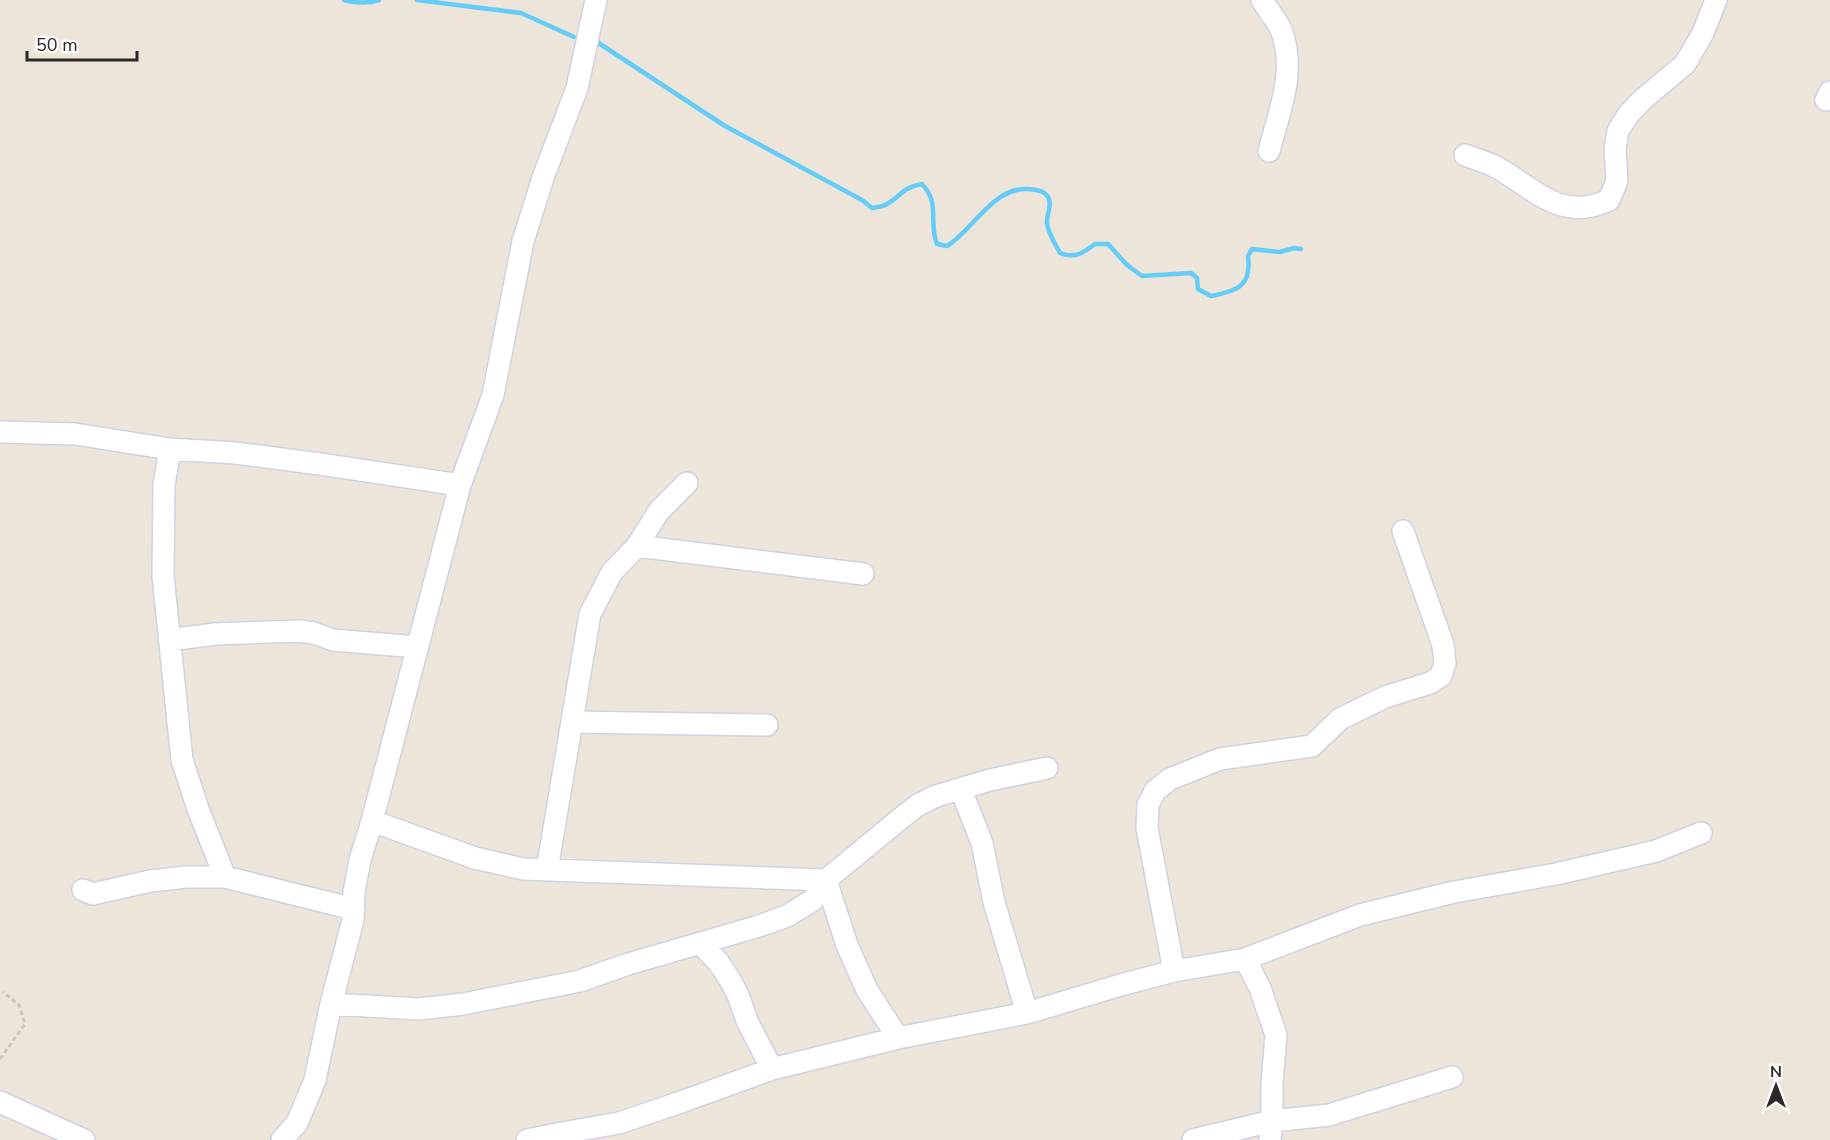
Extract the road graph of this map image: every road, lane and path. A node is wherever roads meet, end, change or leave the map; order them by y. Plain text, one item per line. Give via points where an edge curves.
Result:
1 (596, 0) edge
2 (1262, 0) edge
3 (1716, 0) edge
4 (1269, 152) dead end
5 (1465, 155) dead end
6 (0, 432) edge
7 (171, 449) junction
8 (687, 483) dead end
9 (460, 485) junction
10 (1403, 531) dead end
11 (637, 546) junction
12 (863, 574) dead end
13 (169, 640) junction
14 (417, 647) junction
15 (572, 722) junction
16 (767, 725) dead end
17 (1047, 768) dead end
18 (961, 790) junction
19 (372, 821) junction
20 (1701, 833) dead end
21 (547, 870) junction
22 (225, 877) junction
23 (826, 880) junction
24 (83, 890) dead end
25 (354, 909) junction
26 (700, 943) junction
27 (1245, 959) junction
28 (1174, 971) junction
29 (3, 992) dead end
30 (331, 1004) junction
31 (1027, 1013) junction
32 (898, 1038) junction
33 (0, 1059) edge
34 (772, 1069) junction
35 (1452, 1077) dead end
36 (0, 1102) edge
37 (1271, 1131) edge
38 (299, 1132) edge
39 (565, 1137) edge
40 (79, 1139) edge
41 (282, 1140) edge
42 (527, 1140) edge
43 (1193, 1140) edge

1 - 9 street via 578,88 544,175 524,241 493,395
2 - 4 street via 1281,31 1288,70
3 - 5 street via 1685,64 1642,100 1618,132 1617,181 1609,200 1595,207 1564,207 1497,168
6 - 7 street via 75,434
7 - 9 street via 235,453
7 - 13 street via 164,496 163,576
8 - 11 street via 659,511
9 - 14 street
10 - 28 street via 1443,645 1445,663 1441,676 1340,719 1312,746 1220,759 1170,779 1155,791 1148,805 1147,828
11 - 12 street
11 - 15 street via 612,572 590,614
13 - 14 street via 299,631 333,640
13 - 22 street via 182,760
14 - 19 street
15 - 16 street
15 - 21 street
17 - 18 street
18 - 23 street via 936,796 918,806
18 - 31 street via 982,843 994,902
19 - 21 street via 475,858
19 - 25 street via 360,860
20 - 27 street via 1656,851 1359,915
21 - 23 street
22 - 24 street via 168,879 93,894
22 - 25 street
23 - 26 street via 813,900 787,916
23 - 32 street via 847,945 867,990
25 - 30 street
26 - 30 street via 580,981 463,1004 419,1009
26 - 34 street via 730,980
27 - 28 street
27 - 37 street via 1276,1035
28 - 31 street
29 - 33 path via 19,1005 25,1024
30 - 38 street
31 - 32 street
32 - 34 street
34 - 39 street via 619,1123
35 - 37 street
36 - 40 street
37 - 43 street
38 - 41 street
39 - 42 street

